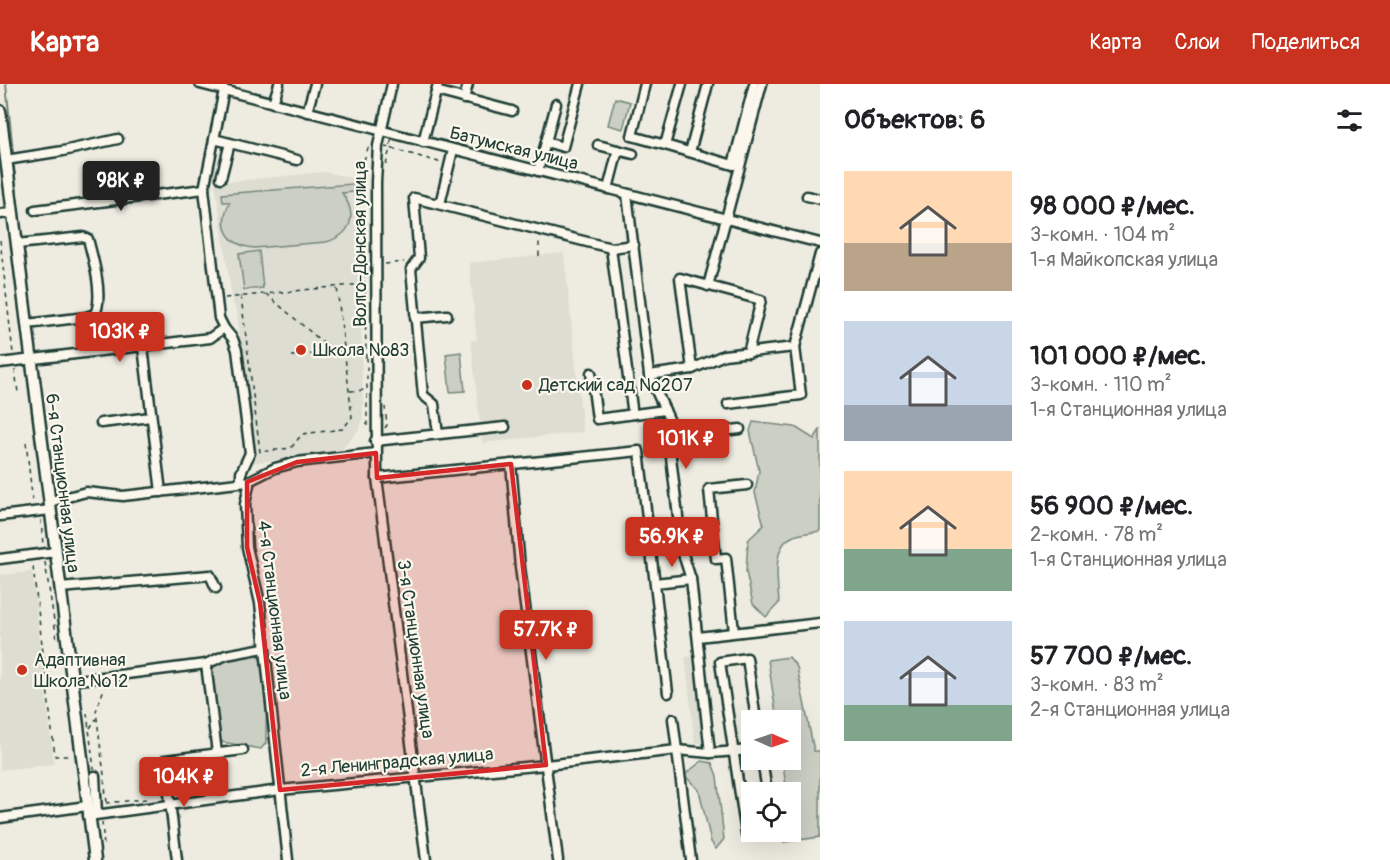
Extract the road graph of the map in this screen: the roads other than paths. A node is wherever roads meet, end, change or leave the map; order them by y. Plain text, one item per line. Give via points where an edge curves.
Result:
1 (200, 84) edge
2 (279, 84) edge
3 (315, 84) edge
4 (392, 84) edge
5 (468, 84) edge
6 (580, 84) edge
7 (645, 84) edge
8 (682, 84) edge
9 (708, 84) edge
10 (754, 84) edge
11 (762, 84) edge
12 (437, 88) edge
13 (229, 89) edge
14 (464, 99) junction
15 (273, 103) junction
16 (556, 104) dead end
17 (0, 111) edge
18 (512, 111) dead end
19 (307, 112) junction
20 (381, 131) junction
21 (118, 139) dead end
22 (214, 139) junction
23 (423, 142) junction
24 (546, 142) junction
25 (230, 143) junction
26 (598, 145) dead end
27 (665, 145) junction
28 (453, 150) junction
29 (618, 150) junction
30 (690, 152) junction
31 (633, 154) dead end
32 (6, 160) junction
33 (297, 160) dead end
34 (538, 171) junction
35 (221, 177) dead end
36 (204, 189) junction
37 (608, 189) junction
38 (627, 194) junction
39 (807, 196) dead end
40 (820, 200) edge
41 (440, 204) junction
42 (35, 210) dead end
43 (13, 213) junction
44 (0, 214) edge
45 (726, 219) junction
46 (820, 243) edge
47 (16, 244) junction
48 (634, 245) junction
49 (611, 248) junction
50 (820, 254) edge
51 (708, 286) junction
52 (447, 315) dead end
53 (415, 318) junction
54 (27, 324) junction
55 (224, 328) junction
56 (143, 347) junction
57 (795, 347) junction
58 (747, 352) junction
59 (31, 359) junction
60 (0, 363) edge
61 (692, 369) junction
62 (591, 373) dead end
63 (649, 375) junction
64 (728, 404) dead end
65 (632, 408) dead end
66 (665, 410) junction
67 (151, 417) junction
68 (101, 423) dead end
69 (505, 427) dead end
70 (740, 429) dead end
71 (438, 434) junction
72 (673, 437) junction
73 (379, 441) junction
74 (376, 453) junction
75 (510, 464) junction
76 (377, 478) junction
77 (247, 482) junction
78 (747, 485) dead end
79 (161, 492) junction
80 (50, 506) junction
81 (0, 516) edge
82 (50, 553) junction
83 (0, 559) edge
84 (691, 579) junction
85 (655, 583) junction
86 (60, 588) junction
87 (216, 588) dead end
88 (820, 623) edge
89 (734, 633) junction
90 (698, 637) junction
91 (264, 648) junction
92 (206, 664) junction
93 (71, 681) junction
94 (668, 693) dead end
95 (755, 710) edge
96 (673, 719) dead end
97 (243, 750) dead end
98 (677, 750) junction
99 (741, 751) edge
100 (734, 752) junction
101 (217, 753) junction
102 (710, 753) junction
103 (546, 765) junction
104 (95, 776) road end
105 (417, 777) junction
106 (280, 790) junction
107 (741, 800) edge
108 (170, 804) junction
109 (93, 813) junction
110 (0, 818) edge
111 (95, 860) edge
112 (177, 860) edge
113 (288, 860) edge
114 (426, 860) edge
115 (558, 860) edge
116 (691, 860) edge

1 - 13 street, Батумская улица
2 - 15 street
3 - 19 street
4 - 20 street, Волго-Донская улица
5 - 14 street
6 - 24 street via 564,147
7 - 27 street via 632,136
8 - 27 street
9 - 30 street
10 - 30 street via 733,165
11 - 45 street
12 - 14 street
12 - 23 street
13 - 15 street, Батумская улица
13 - 22 street, 4-я Станционная улица
14 - 18 street
15 - 19 street, Батумская улица
16 - 24 street
17 - 32 main road, 6-я Станционная улица
19 - 20 street, Батумская улица
20 - 23 street, Батумская улица
20 - 73 street, Волго-Донская улица via 376,182
21 - 32 street
22 - 25 street
22 - 36 street, 4-я Станционная улица
23 - 28 street, Батумская улица
24 - 34 street
25 - 33 street
25 - 35 street
26 - 29 street
27 - 30 street
28 - 34 street, Батумская улица
28 - 41 street
29 - 31 street
29 - 37 street
32 - 43 main road, 6-я Станционная улица
34 - 37 street, Батумская улица
36 - 42 street
36 - 55 street, 4-я Станционная улица via 219,318
37 - 38 street, Батумская улица
38 - 45 street, Батумская улица
38 - 48 street
39 - 40 street
41 - 49 street
41 - 53 street via 414,198 419,258 411,269
43 - 44 street
43 - 47 main road, 6-я Станционная улица
45 - 46 street, Батумская улица
45 - 51 street
47 - 54 main road, 6-я Станционная улица
47 - 54 street via 88,239 97,284 95,314
48 - 49 street
48 - 63 street
49 - 65 street
50 - 57 street
51 - 58 street via 761,300
51 - 61 street via 680,278
52 - 53 street
53 - 71 street via 423,394 434,404
54 - 59 main road, 6-я Станционная улица
55 - 56 street via 210,338
55 - 77 street, 4-я Станционная улица via 237,350 250,453 241,479
56 - 59 street
56 - 67 street
57 - 58 street
57 - 64 street via 801,395
58 - 61 street via 724,355
59 - 60 street
59 - 80 main road, 6-я Станционная улица
61 - 63 street
62 - 66 street via 597,419
63 - 66 street
66 - 72 street
67 - 68 street
67 - 79 street
69 - 71 street
70 - 72 street
71 - 73 street
72 - 84 street via 671,457 682,551
73 - 74 street, Волго-Донская улица
74 - 76 street, Волго-Донская улица
74 - 77 street via 297,462
75 - 76 street
75 - 85 street via 639,451
75 - 103 street
76 - 105 street, 3-я Станционная улица
77 - 79 street
77 - 91 street, 4-я Станционная улица via 247,547 260,603
78 - 89 street via 709,489 716,559 726,558
79 - 80 street via 123,496 86,492
80 - 81 street
80 - 82 main road, 6-я Станционная улица
82 - 83 street
82 - 86 main road, 6-я Станционная улица
84 - 85 street
84 - 90 street
85 - 94 street
86 - 87 street via 210,575
86 - 93 main road, 6-я Станционная улица
88 - 89 street
89 - 90 street
90 - 102 street
91 - 92 street via 226,655
91 - 106 street, 4-я Станционная улица
92 - 93 street
92 - 101 street
93 - 109 main road, 6-я Станционная улица
95 - 100 street via 747,658 720,662
96 - 98 street
97 - 101 street
98 - 102 street, 2-я Ленинградская улица
98 - 103 street, 2-я Ленинградская улица
98 - 116 street
99 - 100 street, 2-я Ленинградская улица
100 - 102 street, 2-я Ленинградская улица
100 - 107 street
101 - 108 street via 165,760
103 - 105 street, 2-я Ленинградская улица
103 - 115 street
104 - 109 street
105 - 106 street, 2-я Ленинградская улица
105 - 114 street, 3-я Станционная улица
106 - 108 street, 2-я Ленинградская улица
106 - 113 street, 4-я Станционная улица
108 - 109 street, 2-я Ленинградская улица
108 - 112 street
109 - 110 street, 2-я Ленинградская улица
109 - 111 main road, 6-я Станционная улица

